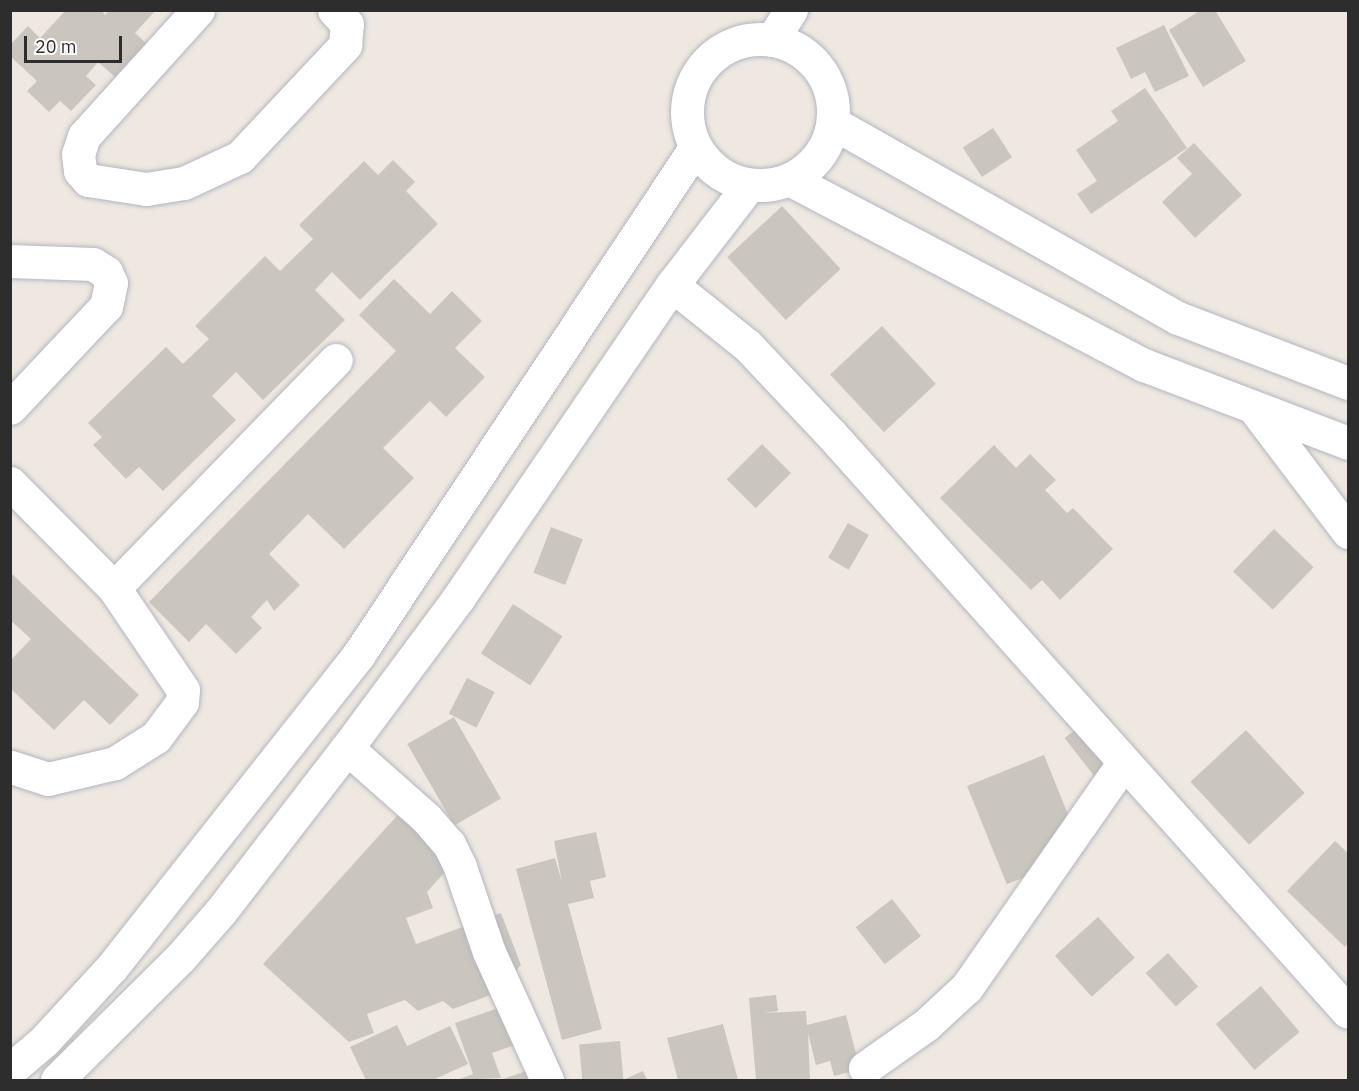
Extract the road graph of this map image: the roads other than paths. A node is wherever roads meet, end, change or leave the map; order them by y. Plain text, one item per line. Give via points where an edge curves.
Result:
1 (198, 10) edge
2 (334, 10) edge
3 (791, 10) edge
4 (772, 40) junction
5 (833, 123) junction
6 (695, 148) junction
7 (791, 180) junction
8 (749, 185) junction
9 (10, 261) edge
10 (672, 285) junction
11 (336, 360) dead end
12 (1348, 383) edge
13 (10, 408) edge
14 (1254, 408) junction
15 (1348, 443) edge
16 (10, 483) edge
17 (1348, 532) edge
18 (114, 588) junction
19 (347, 748) junction
20 (1124, 762) junction
21 (10, 767) edge
22 (1348, 1012) edge
23 (865, 1068) dead end
24 (10, 1070) edge
25 (57, 1080) edge
26 (547, 1080) edge

1 - 2 street via 84,136 78,154 80,171 88,180 146,189 184,183 240,158 345,45 347,24
3 - 4 street
4 - 5 street via 812,60 826,78
4 - 6 street via 751,39 731,45 699,70 686,109
5 - 7 street via 826,146 811,166
5 - 12 street via 1178,318
6 - 8 street via 709,166 728,179
6 - 24 street via 359,654 112,967 44,1041
7 - 8 street
7 - 14 street via 1144,365
8 - 10 street
9 - 13 street via 93,264 106,272 111,283 106,306
10 - 19 street via 459,597
10 - 20 street via 747,345
11 - 18 street
14 - 15 street
14 - 17 street
16 - 18 street
18 - 21 street via 179,680 182,702 156,737 115,763 48,779
19 - 25 street via 180,958
19 - 26 street via 426,818 449,844 489,952
20 - 22 street
20 - 23 street via 967,987 926,1025

